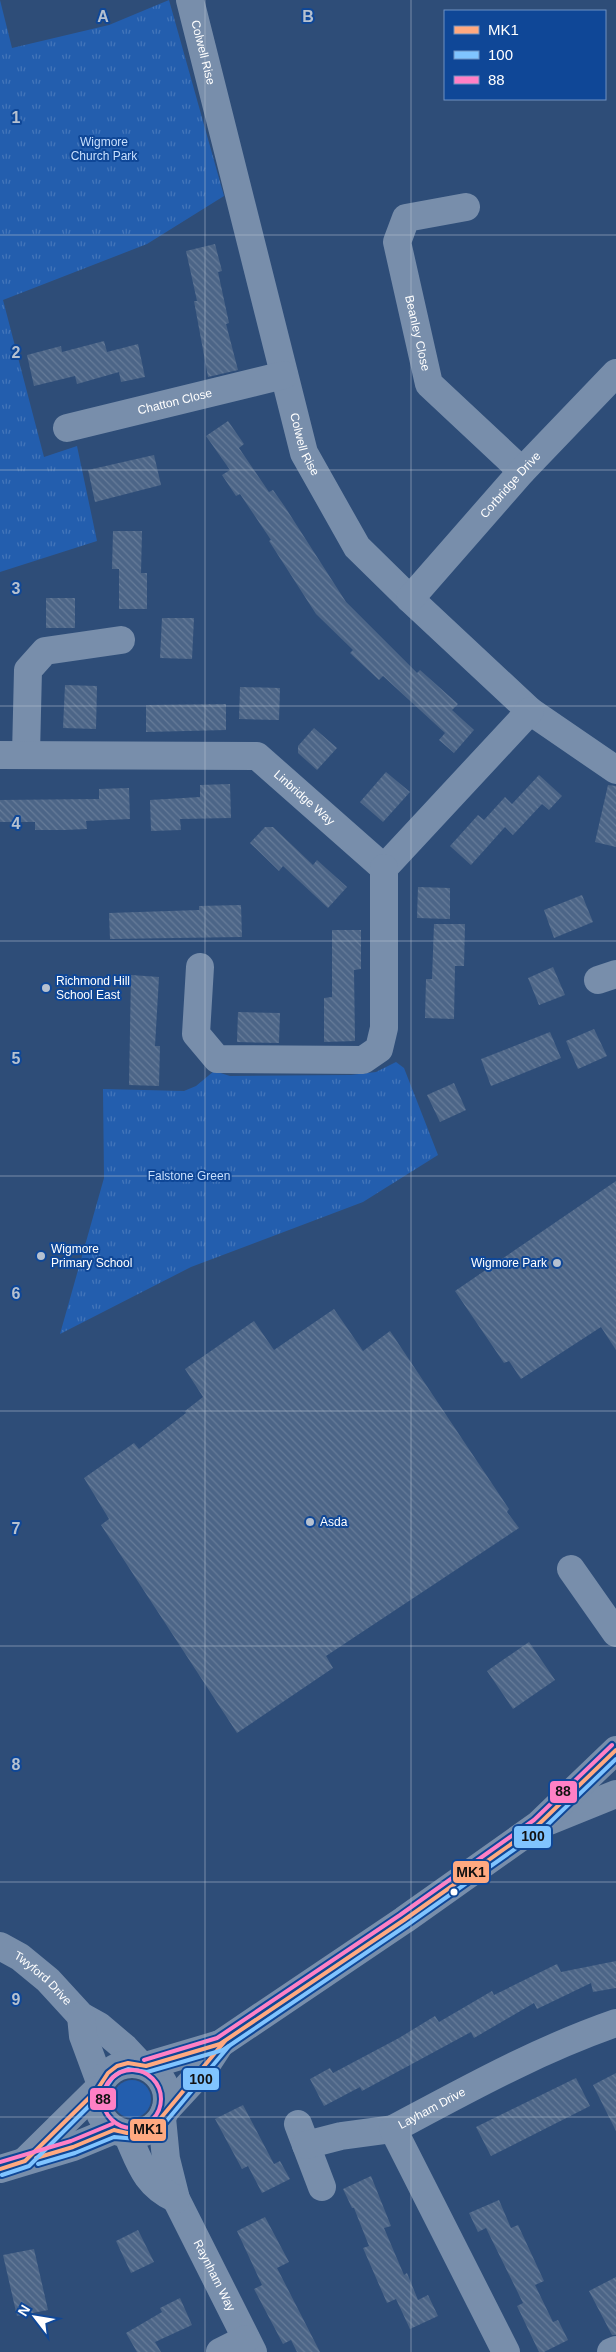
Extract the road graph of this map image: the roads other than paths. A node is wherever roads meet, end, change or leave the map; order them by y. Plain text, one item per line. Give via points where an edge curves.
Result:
1 (190, 0) edge
2 (466, 207) dead end
3 (616, 373) edge
4 (284, 374) junction
5 (67, 428) dead end
6 (522, 471) junction
7 (410, 599) junction
8 (121, 640) dead end
9 (530, 712) junction
10 (13, 755) edge
11 (616, 770) edge
12 (384, 868) junction
13 (200, 967) dead end
14 (571, 1568) dead end
15 (616, 1633) edge
16 (616, 1750) edge
17 (616, 1794) edge
18 (538, 1825) junction
19 (0, 1946) edge
20 (81, 2016) junction
21 (616, 2023) edge
22 (220, 2044) junction
23 (143, 2065) junction
24 (98, 2086) junction
25 (163, 2114) junction
26 (393, 2129) junction
27 (120, 2132) junction
28 (12, 2165) edge
29 (322, 2188) dead end
30 (176, 2199) junction
31 (249, 2345) edge
32 (616, 2350) edge
33 (220, 2352) edge
34 (506, 2352) edge
35 (611, 2352) edge

1 - 4 street, Colwell Rise
2 - 6 street, Beanley Close via 406,218 396,242 429,384
3 - 6 street, Corbridge Drive
4 - 5 street, Chatton Close
4 - 7 street, Colwell Rise via 304,453 357,547
6 - 7 street, Corbridge Drive
7 - 9 street, Colwell Rise
8 - 10 street via 44,651 28,670
9 - 11 street, Colwell Rise
9 - 12 street
10 - 12 street, Linbridge Way via 258,756
12 - 13 street via 384,1028 379,1049 363,1060 218,1059 196,1034
14 - 15 street
16 - 18 street
17 - 18 street
18 - 22 street
19 - 20 street, Twyford Drive via 20,1957 48,1980
20 - 23 street, Twyford Drive via 99,2026
20 - 24 street, Twyford Drive via 83,2036
21 - 26 street, Layham Drive via 492,2076
22 - 23 street
22 - 25 street via 203,2070
23 - 24 street via 128,2063 117,2066
23 - 25 street via 154,2071 164,2085 167,2093
24 - 27 street via 96,2106 102,2120
24 - 28 street
25 - 27 street via 147,2131
25 - 30 street, Raynham Way via 166,2159
26 - 29 street via 342,2136 302,2135
26 - 34 street, Layham Drive
27 - 28 street
27 - 30 street via 145,2174 160,2191
30 - 31 street, Raynham Way
31 - 33 street
32 - 35 street

